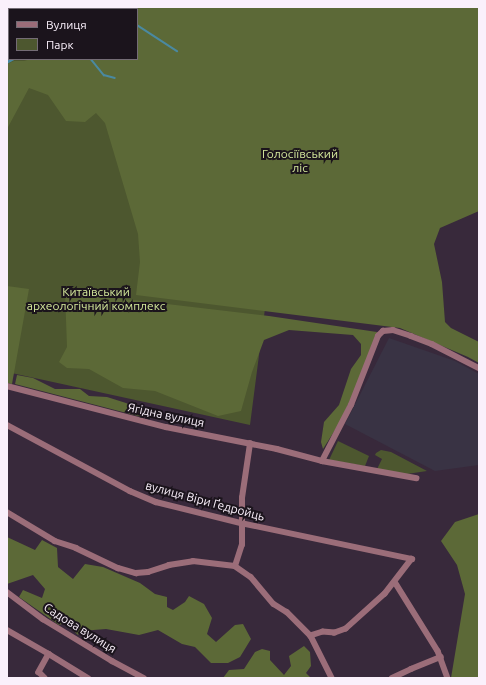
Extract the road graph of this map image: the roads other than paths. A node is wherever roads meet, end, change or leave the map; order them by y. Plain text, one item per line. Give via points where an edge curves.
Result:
1 (479, 368) edge
2 (7, 388) edge
3 (7, 425) edge
4 (250, 444) junction
5 (322, 461) junction
6 (416, 478) dead end
7 (7, 512) edge
8 (241, 523) junction
9 (235, 566) junction
10 (395, 582) junction
11 (7, 592) edge
12 (7, 630) edge
13 (311, 636) junction
14 (49, 654) junction
15 (441, 657) junction
16 (45, 678) edge
17 (88, 678) edge
18 (144, 678) edge
19 (332, 678) edge
20 (392, 678) edge
21 (448, 678) edge

1 - 5 street via 411,336 393,330 382,332 378,336 351,405
2 - 4 street, Ягідна вулиця via 150,424
3 - 8 street, вулиця Віри Ґедройць via 141,496
4 - 5 street, Ягідна вулиця
4 - 8 street
5 - 6 street, Ягідна вулиця
7 - 9 street via 55,541 118,568 148,572 175,563 193,561
8 - 9 street via 242,545
8 - 10 street, вулиця Віри Ґедройць via 412,559
9 - 13 street via 251,577 274,604 287,612
10 - 13 street via 369,610 346,629
10 - 15 street
11 - 18 street, Садова вулиця via 42,619
12 - 14 street
13 - 19 street
14 - 16 street via 39,672
14 - 17 street
15 - 20 street
15 - 21 street

